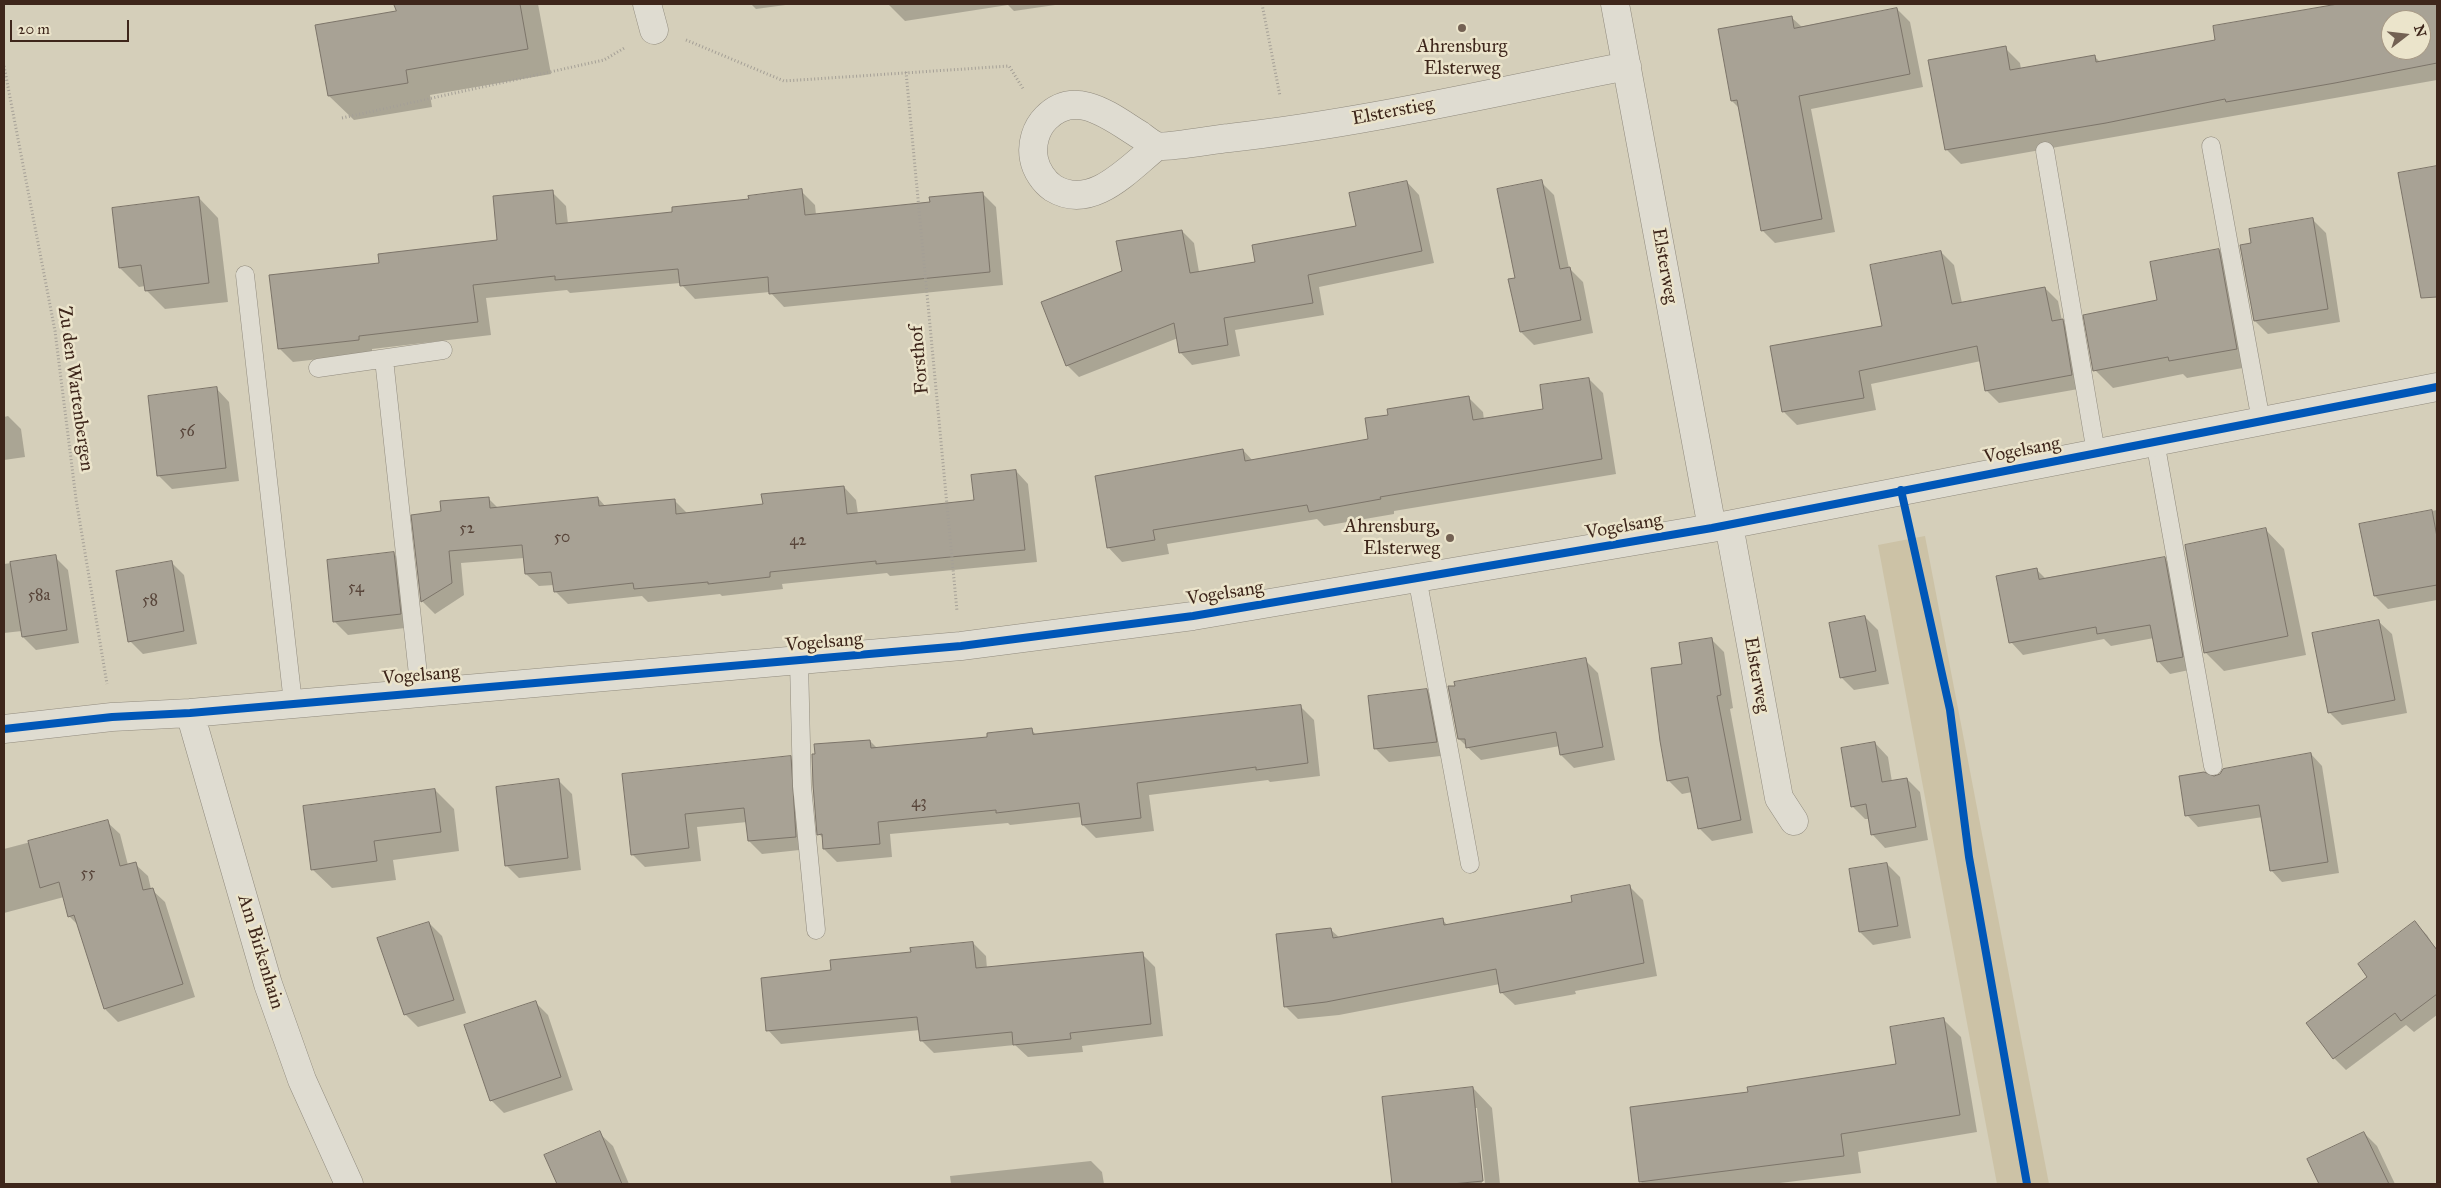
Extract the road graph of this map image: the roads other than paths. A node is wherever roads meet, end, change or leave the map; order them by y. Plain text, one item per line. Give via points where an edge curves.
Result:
1 (647, 4) edge
2 (1616, 4) edge
3 (654, 30) road end
4 (1627, 66) junction
5 (1157, 146) junction
6 (2211, 146) dead end
7 (2045, 151) dead end
8 (246, 275) dead end
9 (443, 350) dead end
10 (384, 359) junction
11 (318, 368) dead end
12 (2437, 386) edge
13 (2261, 421) junction
14 (2155, 441) junction
15 (2096, 453) junction
16 (1721, 527) junction
17 (1417, 577) junction
18 (800, 662) junction
19 (420, 692) junction
20 (293, 703) junction
21 (190, 713) junction
22 (4, 729) edge
23 (2213, 766) dead end
24 (1794, 821) dead end
25 (1470, 864) dead end
26 (816, 930) dead end
27 (349, 1184) edge

1 - 3 street
2 - 4 street, Elsterweg
4 - 5 street, Elsterstieg via 1286,131
4 - 16 street, Elsterweg
5 - 5 street via 1093,106 1067,106 1047,116 1040,125 1033,147 1037,170 1051,186 1062,193 1086,195 1101,190
6 - 13 lane
7 - 15 lane
8 - 20 lane
9 - 10 lane
10 - 11 lane
10 - 19 lane
12 - 13 street, Vogelsang
13 - 14 street, Vogelsang
14 - 15 street, Vogelsang
14 - 23 lane
15 - 16 street, Vogelsang
16 - 17 street, Vogelsang
16 - 24 street, Elsterweg via 1779,798
17 - 18 street, Vogelsang via 1193,616 961,646
17 - 25 lane
18 - 19 street, Vogelsang
18 - 26 lane via 802,786
19 - 20 street, Vogelsang
20 - 21 street, Vogelsang
21 - 22 street, Vogelsang via 112,717
21 - 27 street, Am Birkenhain via 268,984 302,1080

